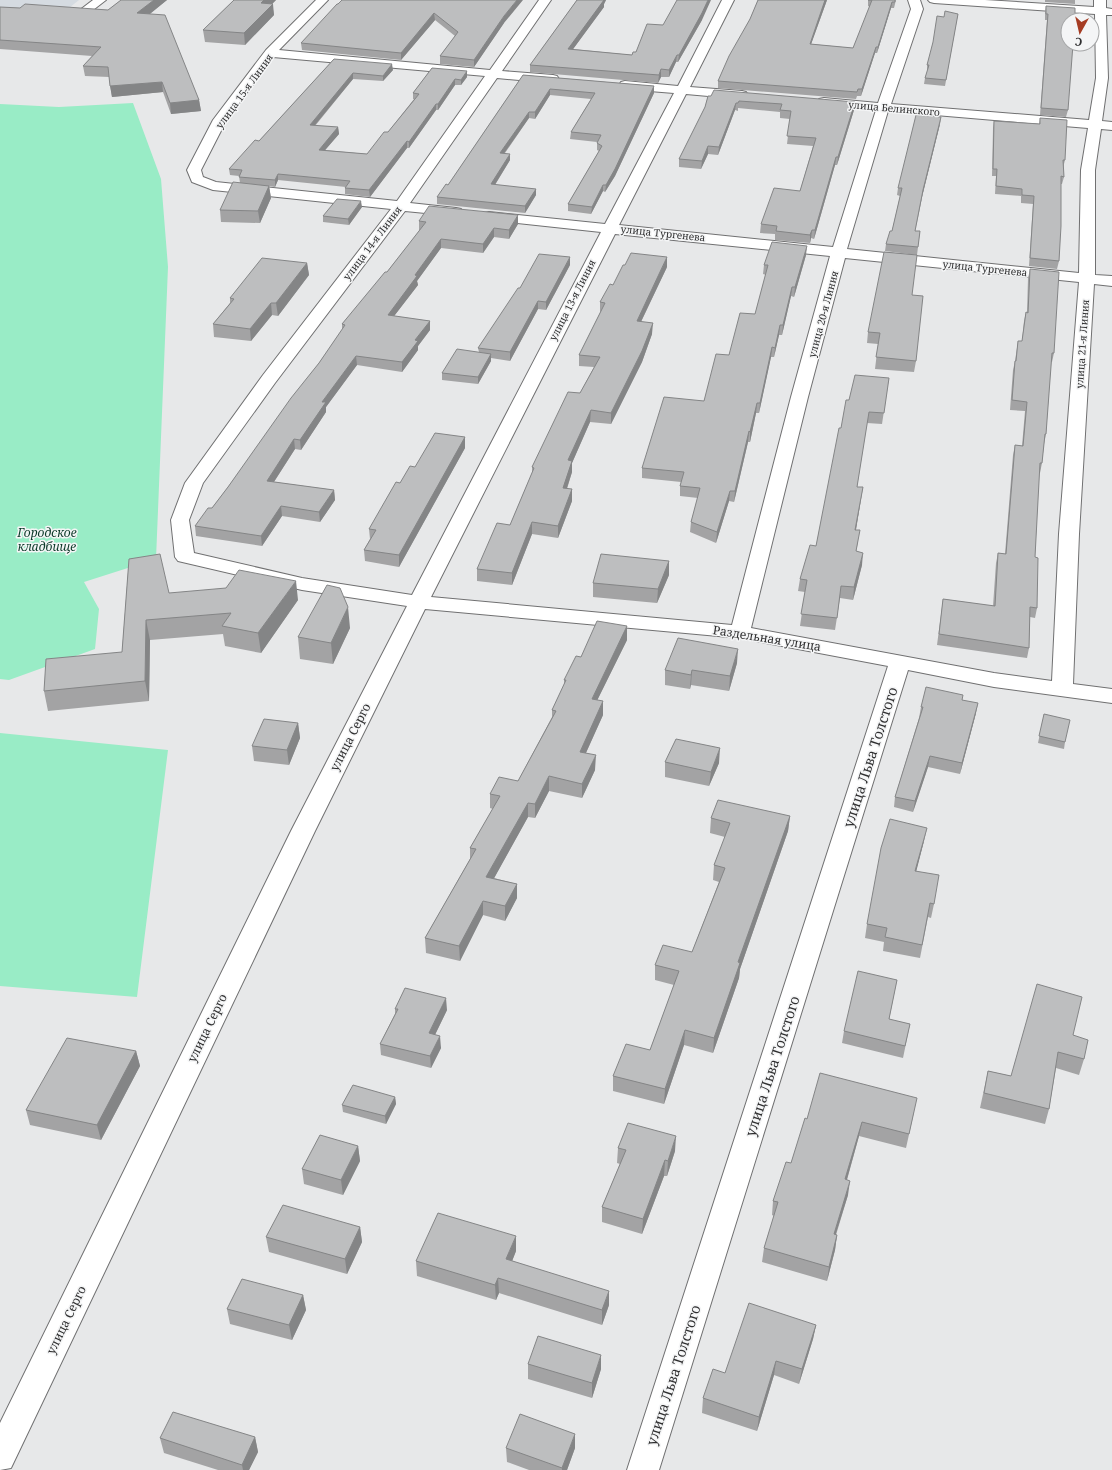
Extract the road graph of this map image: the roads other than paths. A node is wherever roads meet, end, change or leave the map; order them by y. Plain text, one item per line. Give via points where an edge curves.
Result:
1 (100, 0) edge
2 (322, 0) edge
3 (545, 0) edge
4 (728, 0) edge
5 (914, 0) edge
6 (934, 0) edge
7 (1104, 8) edge
8 (80, 16) edge
9 (270, 53) junction
10 (493, 74) junction
11 (564, 80) edge
12 (611, 84) edge
13 (683, 90) junction
14 (752, 96) edge
15 (813, 101) edge
16 (882, 107) junction
17 (1095, 124) junction
18 (1112, 126) edge
19 (213, 186) joint
20 (400, 207) junction
21 (610, 227) junction
22 (839, 253) junction
23 (1087, 279) junction
24 (1112, 281) edge
25 (418, 602) junction
26 (740, 632) junction
27 (900, 662) junction
28 (1062, 689) junction
29 (1112, 696) edge
30 (0, 1457) edge
31 (643, 1470) edge

1 - 8 street
2 - 9 street, улица 15-я Линия
3 - 10 street, улица 14-я Линия
4 - 13 street, улица 13-я Линия
5 - 16 street, улица 20-я Линия via 916,9
6 - 7 street
7 - 17 street, улица 21-я Линия via 1102,78
9 - 10 street
9 - 19 street, улица 15-я Линия via 220,120 194,170 197,179
10 - 11 street
10 - 20 street, улица 14-я Линия
12 - 13 street
13 - 14 street
13 - 21 street, улица 13-я Линия
15 - 16 street, улица Белинского
16 - 17 street, улица Белинского
16 - 22 street, улица 20-я Линия
17 - 18 street, улица Белинского
17 - 23 street, улица 21-я Линия via 1088,170
19 - 20 street, улица Тургенева
20 - 21 street, улица Тургенева
20 - 25 street, улица 14-я Линия via 269,379 194,483 180,520 185,557 302,584
21 - 22 street, улица Тургенева
21 - 25 street, улица 13-я Линия
22 - 23 street, улица Тургенева
22 - 26 street, улица 20-я Линия
23 - 24 street, улица Тургенева
23 - 28 street, улица 21-я Линия via 1069,534
25 - 26 street, Раздельная улица
25 - 30 street, улица Серго via 303,830
26 - 27 street, Раздельная улица
27 - 28 street, Раздельная улица via 994,680
27 - 31 street, улица Льва Толстого
28 - 29 street, Раздельная улица

